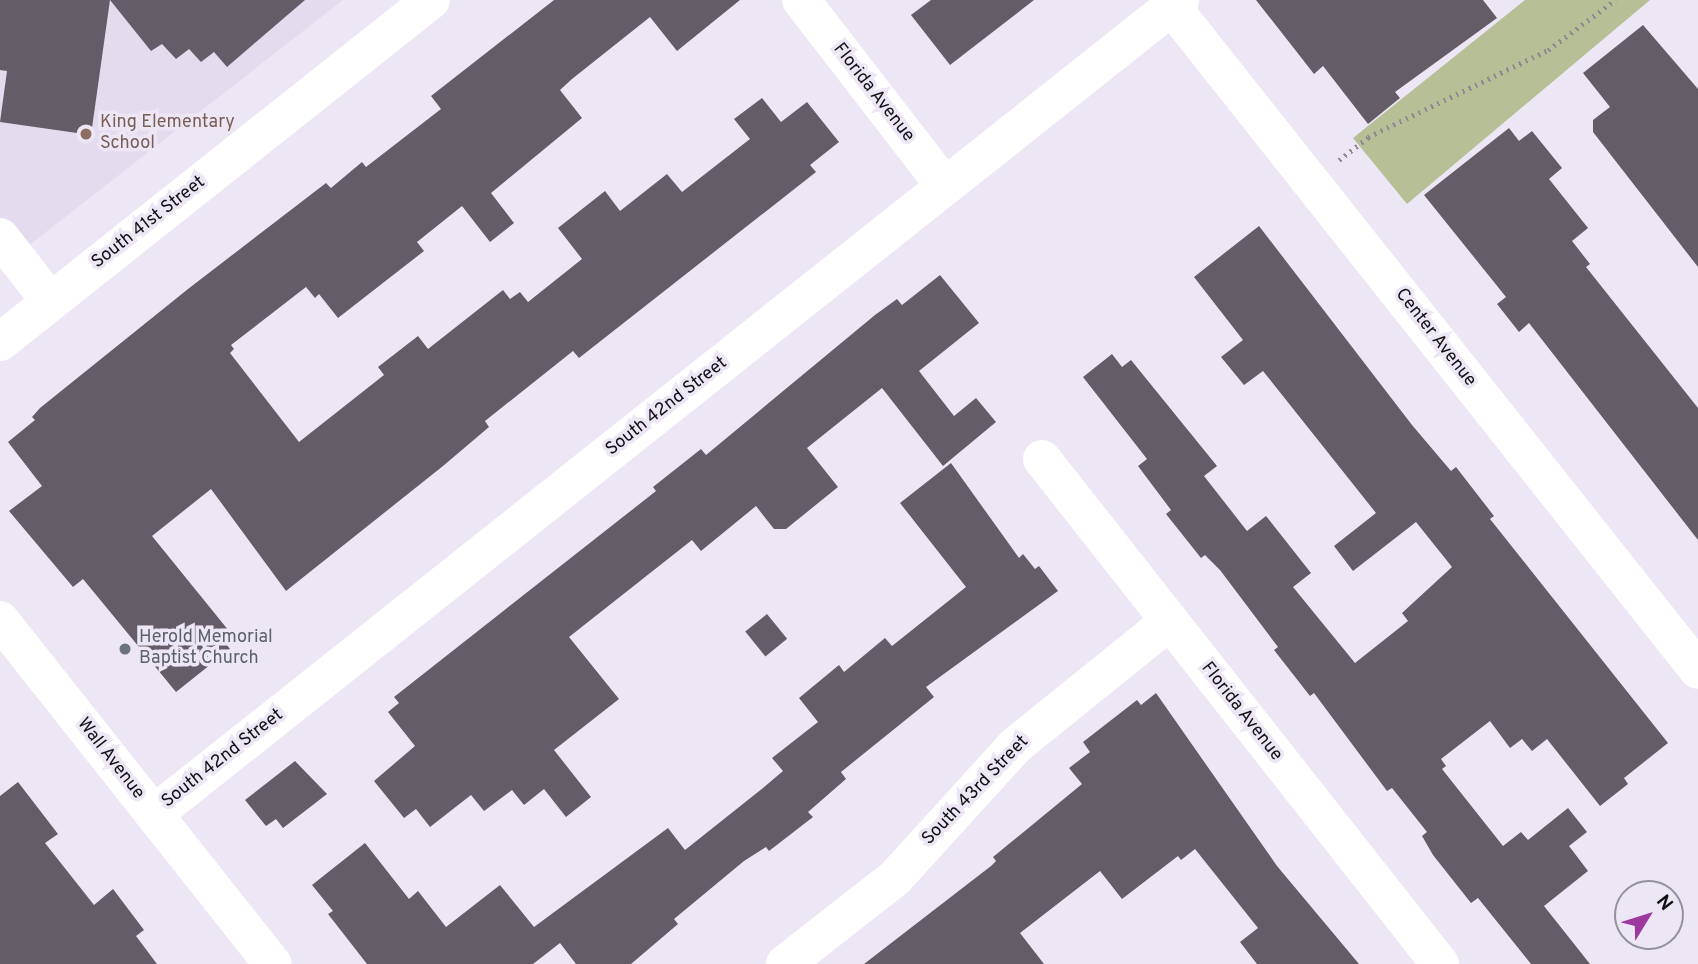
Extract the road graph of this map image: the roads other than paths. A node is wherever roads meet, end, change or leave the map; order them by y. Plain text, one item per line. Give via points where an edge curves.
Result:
1 (431, 0) edge
2 (801, 0) edge
3 (1176, 3) edge
4 (945, 186) junction
5 (0, 237) edge
6 (50, 301) junction
7 (0, 342) edge
8 (1042, 459) dead end
9 (0, 620) edge
10 (1170, 621) junction
11 (1698, 670) edge
12 (154, 814) junction
13 (273, 964) edge
14 (785, 964) edge
15 (1440, 964) edge

1 - 6 street, South 41st Street
2 - 4 street, Florida Avenue
3 - 4 street, South 42nd Street
3 - 11 street, Center Avenue via 1311,182
4 - 12 street, South 42nd Street
5 - 6 street
6 - 7 street, South 41st Street
8 - 10 street, Florida Avenue
9 - 12 street, Wall Avenue
10 - 14 street, South 43rd Street via 1015,746 895,878
10 - 15 street, Florida Avenue
12 - 13 street, Wall Avenue

